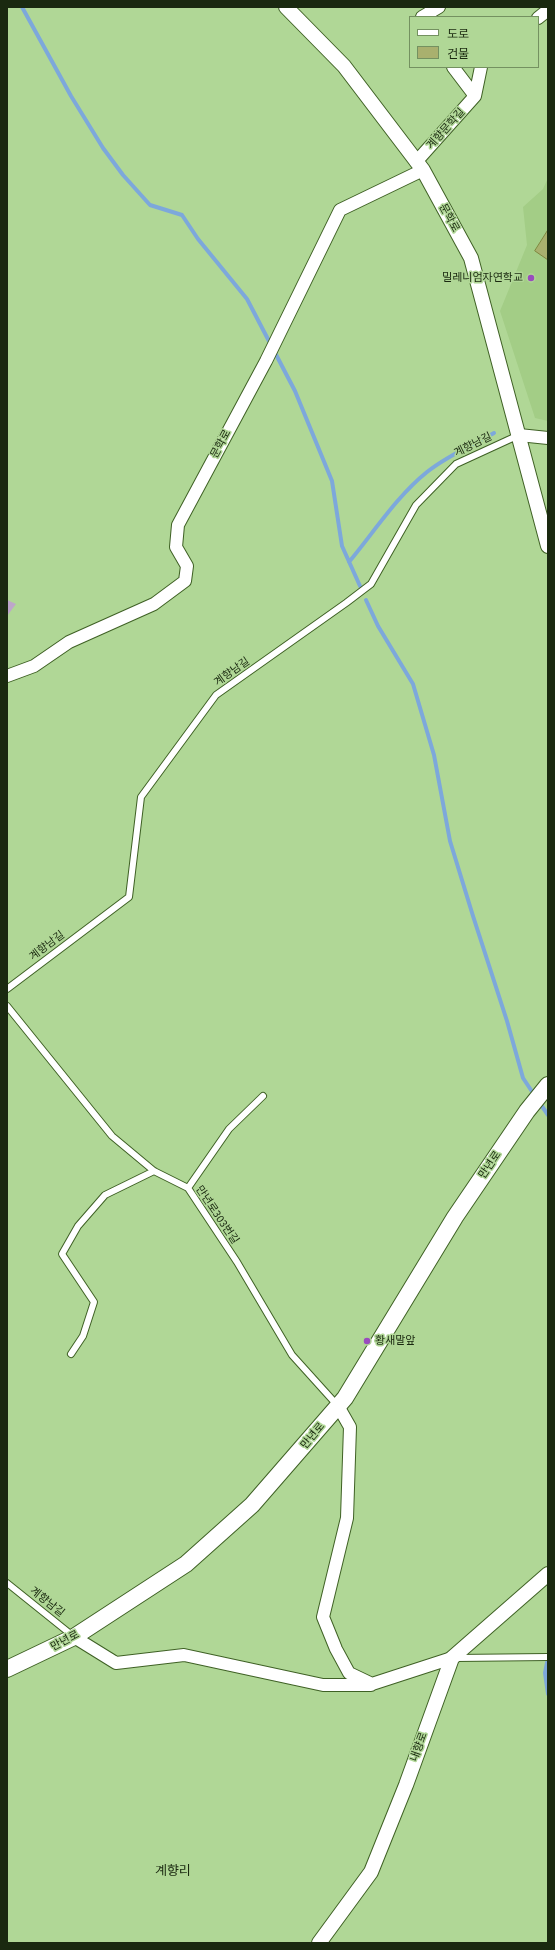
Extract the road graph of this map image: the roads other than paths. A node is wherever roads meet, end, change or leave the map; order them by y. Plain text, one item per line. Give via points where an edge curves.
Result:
1 (286, 7) edge
2 (439, 7) edge
3 (548, 10) edge
4 (424, 16) edge
5 (539, 17) edge
6 (454, 68) edge
7 (481, 68) edge
8 (475, 96) junction
9 (420, 166) junction
10 (519, 435) junction
11 (548, 438) edge
12 (548, 546) edge
13 (7, 676) edge
14 (7, 989) edge
15 (7, 1006) edge
16 (548, 1085) edge
17 (263, 1096) dead end
18 (154, 1171) junction
19 (188, 1188) junction
20 (71, 1354) dead end
21 (338, 1406) junction
22 (547, 1575) edge
23 (7, 1583) edge
24 (74, 1637) junction
25 (548, 1657) edge
26 (452, 1658) junction
27 (7, 1669) edge
28 (372, 1684) junction
29 (319, 1943) edge

1 - 9 street, 문학로 via 344,66
2 - 4 street
3 - 5 street
6 - 8 street
7 - 8 street
8 - 9 street, 계향문학길
9 - 10 street, 문학로 via 470,258
9 - 13 street, 문학로 via 340,210 266,361 178,525 176,547 187,566 185,581 154,604 68,642 34,666
10 - 11 street
10 - 12 street, 문학로
10 - 14 lane, 계향남길 via 456,464 416,505 371,584 216,695 141,797 129,897
15 - 18 lane, 만년로303번길 via 112,1136
16 - 21 main road, 만년로 via 455,1217
17 - 19 lane via 229,1129
18 - 19 lane, 만년로303번길
18 - 20 lane via 105,1195 78,1226 62,1254 94,1302 83,1336
19 - 21 lane, 만년로303번길 via 237,1262 292,1355
21 - 24 main road, 만년로 via 252,1505 186,1564
21 - 28 street via 350,1427 347,1518 322,1617 349,1672
22 - 26 street, 내향로
23 - 24 lane, 계향남길
24 - 27 main road, 만년로
24 - 28 street via 116,1663 184,1655 323,1685
25 - 26 lane
26 - 28 street
26 - 29 street, 내향로 via 371,1872

